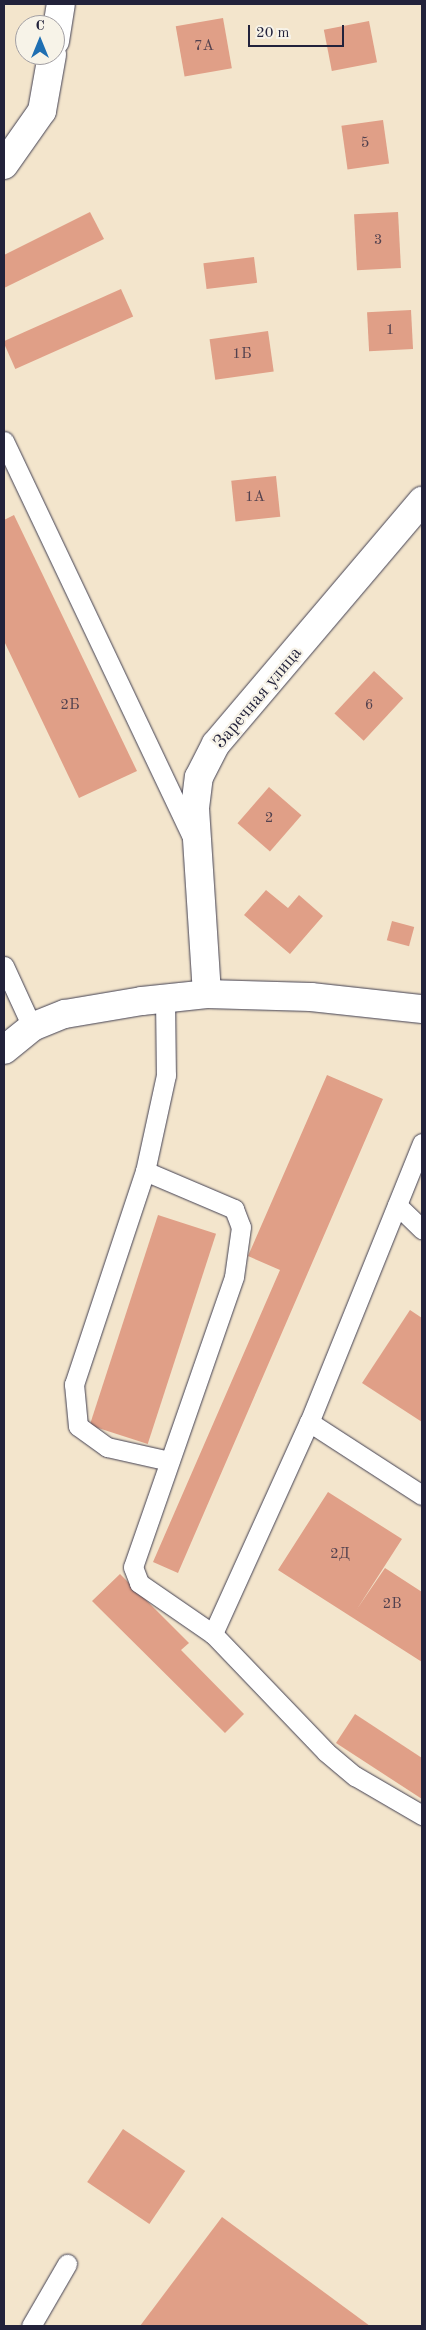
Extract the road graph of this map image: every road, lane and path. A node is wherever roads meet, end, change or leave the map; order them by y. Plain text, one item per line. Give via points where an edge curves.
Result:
1 (50, 65) edge
2 (4, 165) edge
3 (4, 441) edge
4 (422, 502) edge
5 (197, 848) junction
6 (4, 966) edge
7 (207, 994) junction
8 (165, 998) junction
9 (418, 1002) edge
10 (32, 1027) junction
11 (4, 1050) edge
12 (422, 1143) edge
13 (145, 1171) junction
14 (398, 1205) junction
15 (422, 1230) edge
16 (309, 1422) junction
17 (169, 1461) junction
18 (422, 1494) edge
19 (213, 1634) junction
20 (422, 1815) edge
21 (67, 2264) dead end
22 (31, 2326) edge

1 - 2 street via 42,111
3 - 5 lane
4 - 5 street, Заречная улица via 216,744 199,777
5 - 7 street, Заречная улица
6 - 10 lane
7 - 8 street
7 - 9 street
8 - 10 street via 66,1014
8 - 13 lane via 166,1075
10 - 11 street
12 - 14 lane
13 - 17 lane via 234,1210 241,1227 234,1277
13 - 17 lane via 74,1384 78,1426 107,1447
14 - 15 lane
14 - 16 lane
16 - 18 lane
16 - 19 lane
17 - 19 lane via 133,1567 139,1583
19 - 20 lane via 326,1752 355,1776
21 - 22 lane

